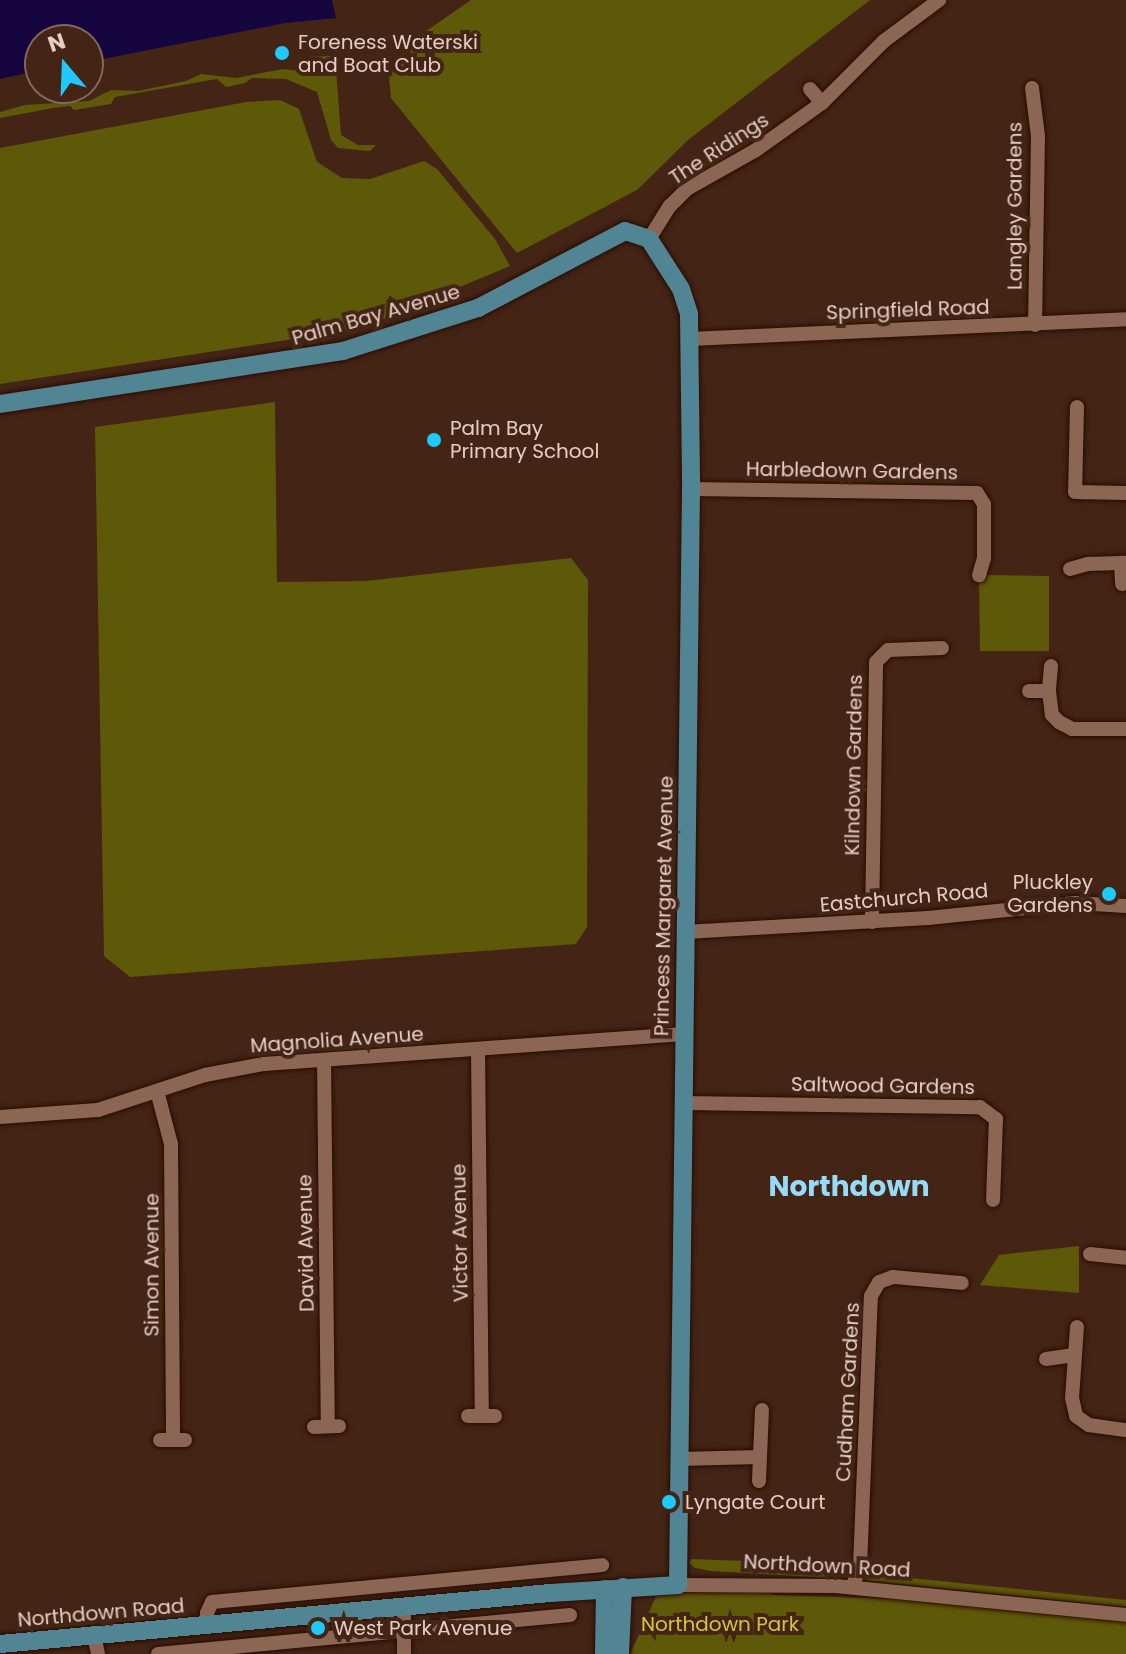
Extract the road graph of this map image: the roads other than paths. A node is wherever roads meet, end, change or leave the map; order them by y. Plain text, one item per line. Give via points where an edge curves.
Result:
1 (939, 0) edge
2 (1032, 88) dead end
3 (810, 89) dead end
4 (822, 103) junction
5 (649, 239) junction
6 (1126, 319) edge
7 (1035, 325) junction
8 (691, 339) junction
9 (0, 404) edge
10 (1077, 407) dead end
11 (691, 489) junction
12 (1126, 493) edge
13 (1123, 563) edge
14 (1070, 569) dead end
15 (979, 575) dead end
16 (1122, 584) dead end
17 (923, 631) dead end
18 (923, 648) junction
19 (942, 648) dead end
20 (1051, 666) dead end
21 (1029, 691) dead end
22 (1049, 691) junction
23 (1126, 729) edge
24 (1126, 906) edge
25 (872, 922) junction
26 (685, 932) junction
27 (684, 1034) junction
28 (478, 1049) junction
29 (324, 1060) junction
30 (157, 1091) junction
31 (683, 1103) junction
32 (0, 1117) edge
33 (993, 1200) dead end
34 (1090, 1254) dead end
35 (1122, 1259) edge
36 (1117, 1275) dead end
37 (962, 1283) dead end
38 (1077, 1327) dead end
39 (1075, 1355) junction
40 (1046, 1359) dead end
41 (762, 1410) dead end
42 (482, 1416) dead end
43 (327, 1426) dead end
44 (1126, 1430) edge
45 (173, 1440) dead end
46 (760, 1457) junction
47 (679, 1459) junction
48 (759, 1481) dead end
49 (602, 1565) dead end
50 (481, 1576) junction
51 (678, 1585) junction
52 (852, 1587) junction
53 (614, 1588) junction
54 (525, 1596) junction
55 (484, 1599) junction
56 (404, 1606) junction
57 (570, 1615) dead end
58 (1126, 1615) edge
59 (524, 1619) junction
60 (206, 1625) junction
61 (404, 1631) junction
62 (94, 1635) junction
63 (0, 1644) edge
64 (98, 1654) edge
65 (158, 1654) edge
66 (404, 1654) edge
67 (604, 1654) edge
68 (620, 1654) edge

1 - 4 street, The Ridings via 884,41
2 - 7 street, Langley Gardens via 1038,136
3 - 4 street
4 - 5 street, The Ridings via 756,150 687,189
5 - 8 main road, Princess Margaret Avenue via 681,289
5 - 9 main road, Palm Bay Avenue via 625,231 478,308 343,351
6 - 7 street, Springfield Road
7 - 8 street, Springfield Road
8 - 11 main road, Princess Margaret Avenue
10 - 12 street via 1075,492
11 - 15 street, Harbledown Gardens via 977,493 984,504
11 - 26 main road, Princess Margaret Avenue
13 - 14 street
13 - 16 street
17 - 18 street
18 - 19 street, Kilndown Gardens
18 - 25 street, Kilndown Gardens via 888,650 876,662
20 - 22 street
21 - 22 street
22 - 23 street via 1052,715 1072,729
24 - 25 street, Eastchurch Road via 1060,904
25 - 26 street, Eastchurch Road
26 - 27 main road, Princess Margaret Avenue
27 - 28 street, Magnolia Avenue
27 - 31 main road, Princess Margaret Avenue
28 - 29 street, Magnolia Avenue
28 - 42 street, Victor Avenue
29 - 30 street, Magnolia Avenue via 237,1068
29 - 43 street, David Avenue
30 - 32 street, Magnolia Avenue via 98,1110
30 - 45 street, Simon Avenue via 171,1144
31 - 33 street, Saltwood Gardens via 980,1107 996,1119
31 - 47 main road, Princess Margaret Avenue
34 - 35 street
35 - 36 street
37 - 52 street, Cudham Gardens via 893,1277 879,1282 871,1296 860,1567
38 - 39 street
39 - 40 street
39 - 44 street via 1076,1416 1089,1425
41 - 46 street
46 - 47 street
46 - 48 street
47 - 51 main road, Princess Margaret Avenue
49 - 50 street, Northdown Road
50 - 55 street
50 - 60 street, Northdown Road via 212,1602
51 - 52 street, Northdown Road
51 - 53 main road, Northdown Road
52 - 58 street, Northdown Road
53 - 54 main road, Northdown Road
53 - 67 main road
53 - 68 main road
54 - 55 main road, Northdown Road
54 - 59 street
55 - 56 main road, Northdown Road
56 - 60 main road, Northdown Road
56 - 61 street
57 - 59 street
59 - 61 street
60 - 62 main road, Northdown Road
61 - 65 street
61 - 66 street
62 - 63 main road, Northdown Road
62 - 64 street

